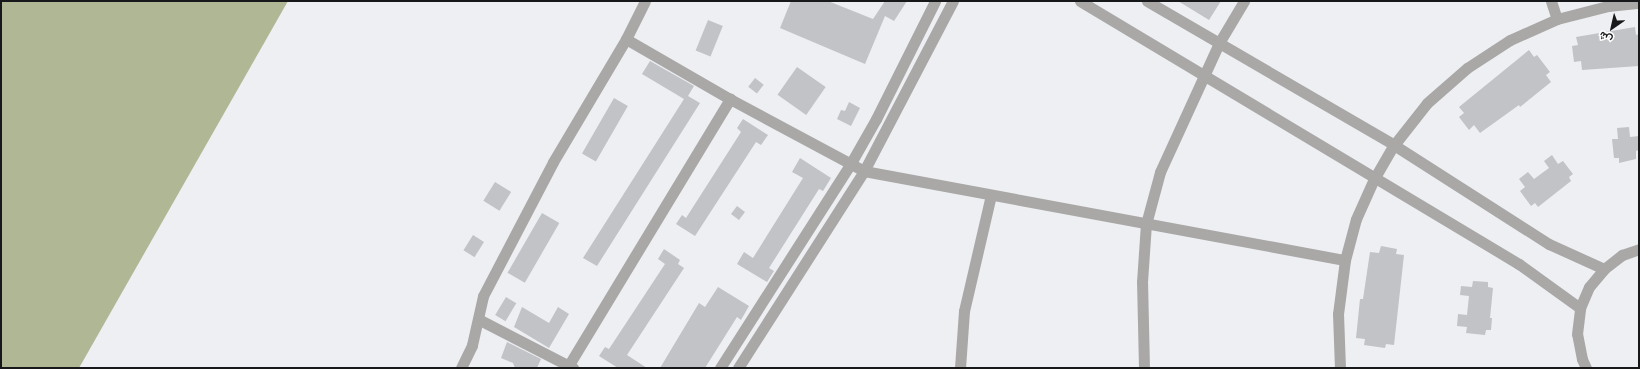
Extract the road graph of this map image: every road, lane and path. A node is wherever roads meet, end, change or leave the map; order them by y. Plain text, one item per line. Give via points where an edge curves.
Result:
1 (645, 1) edge
2 (935, 1) edge
3 (952, 1) edge
4 (1080, 1) edge
5 (1147, 1) edge
6 (1244, 1) edge
7 (1551, 1) edge
8 (1639, 3) edge
9 (1557, 19) junction
10 (626, 39) junction
11 (1218, 43) junction
12 (1204, 76) junction
13 (730, 99) junction
14 (1394, 145) junction
15 (851, 163) junction
16 (864, 171) junction
17 (1374, 179) junction
18 (991, 195) junction
19 (1146, 224) junction
20 (1639, 249) edge
21 (1345, 260) junction
22 (1604, 268) junction
23 (1580, 308) junction
24 (480, 320) junction
25 (569, 367) edge
26 (461, 368) edge
27 (720, 368) edge
28 (738, 368) edge
29 (960, 368) edge
30 (1144, 368) edge
31 (1340, 368) edge
32 (1586, 368) edge

1 - 10 street
2 - 15 street
3 - 16 street
4 - 12 street
5 - 11 street
6 - 11 street
7 - 9 street
8 - 9 street via 1608,6
9 - 14 street via 1510,40 1467,68 1427,103
10 - 13 street
10 - 24 street via 549,169 483,296
11 - 12 street
11 - 14 street
12 - 17 street
12 - 19 street via 1160,172
13 - 15 street
13 - 25 street
14 - 17 street
14 - 22 street via 1549,244
15 - 16 street
15 - 27 street
16 - 18 street
16 - 28 street
17 - 21 street via 1356,219
17 - 23 street via 1524,268
18 - 19 street
18 - 29 street via 964,311
19 - 21 street
19 - 30 street via 1142,282
20 - 22 street via 1622,255
21 - 31 street via 1338,314
22 - 23 street via 1589,286
23 - 32 street via 1577,334
24 - 25 street
24 - 26 street

